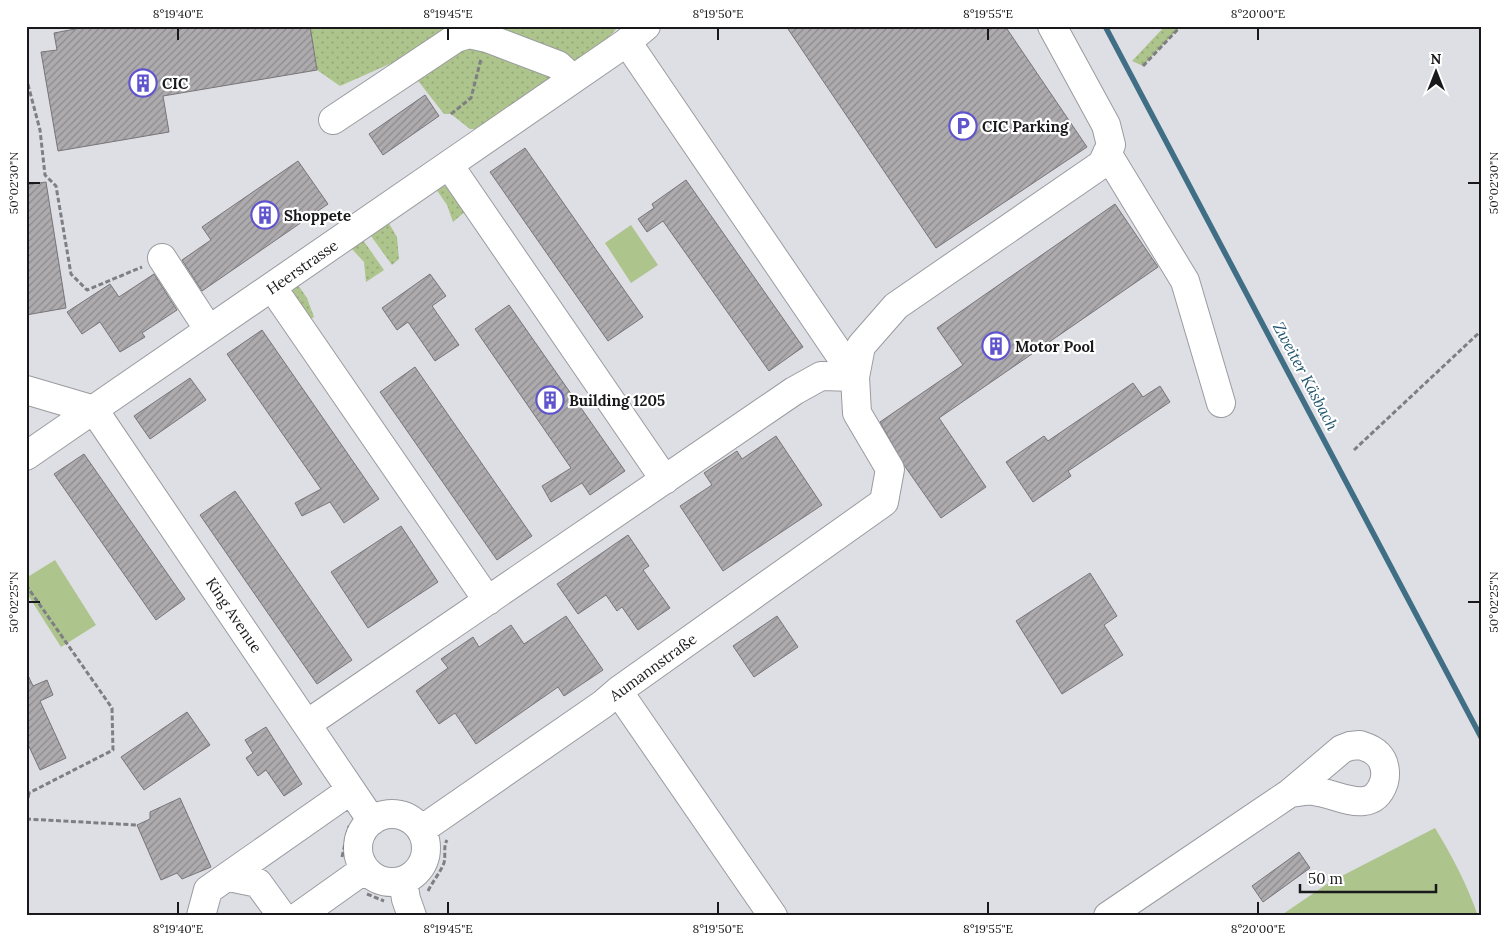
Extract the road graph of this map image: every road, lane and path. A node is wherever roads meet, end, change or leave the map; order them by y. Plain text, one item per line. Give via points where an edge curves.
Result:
1 (1052, 26) edge
2 (1181, 26) edge
3 (637, 34) edge
4 (487, 38) junction
5 (1143, 66) dead end
6 (26, 77) edge
7 (573, 79) junction
8 (451, 114) dead end
9 (333, 120) dead end
10 (1107, 154) junction
11 (450, 165) junction
12 (162, 258) joint
13 (272, 287) junction
14 (209, 330) junction
15 (1482, 330) edge
16 (855, 378) junction
17 (26, 390) edge
18 (1221, 402) dead end
19 (94, 410) junction
20 (1354, 450) dead end
21 (26, 456) edge
22 (664, 480) junction
23 (26, 585) edge
24 (488, 601) junction
25 (618, 691) junction
26 (307, 724) junction
27 (26, 786) edge
28 (1290, 793) dead end
29 (29, 794) junction
30 (343, 796) junction
31 (26, 810) edge
32 (26, 819) edge
33 (372, 821) junction
34 (429, 824) junction
35 (137, 825) dead end
36 (358, 874) junction
37 (229, 877) junction
38 (403, 881) junction
39 (385, 901) dead end
40 (420, 905) edge
41 (201, 916) edge
42 (282, 916) edge
43 (299, 916) edge
44 (773, 916) edge
45 (1108, 916) edge

1 - 10 street via 1106,125 1111,145
2 - 5 path
3 - 7 street, Heerstrasse
3 - 16 street
4 - 7 street via 558,65
4 - 8 path via 471,98
4 - 9 street via 469,34 456,38
6 - 12 path via 40,130 45,176 56,186 71,274 87,290
7 - 11 street, Heerstrasse
10 - 16 street via 1102,164 896,306 861,346
10 - 18 street via 1185,281
11 - 13 street, Heerstrasse
11 - 22 street
12 - 14 street
13 - 14 street, Heerstrasse
13 - 24 street
14 - 19 street, Heerstrasse
15 - 20 path
16 - 22 street via 821,376
16 - 25 street, Aumannstraße via 857,413 890,469 884,502
17 - 19 street
19 - 21 street, Heerstrasse
19 - 26 street, King Avenue
22 - 24 street
23 - 29 path via 112,708 113,750
24 - 26 street via 391,677
25 - 34 street, Aumannstraße via 603,704 465,790
25 - 44 street
26 - 30 street, King Avenue
27 - 29 path
28 - 45 street
29 - 31 path
30 - 33 street, King Avenue
30 - 36 path via 350,824 341,863
30 - 37 street
32 - 35 path
33 - 34 street via 393,814
33 - 36 street via 360,838
34 - 38 street via 420,869
34 - 40 path via 450,836 445,844 445,861
36 - 38 street via 382,881
36 - 39 path via 361,892
36 - 43 street
37 - 41 street via 208,890
37 - 42 street via 258,883
38 - 40 street via 406,899

